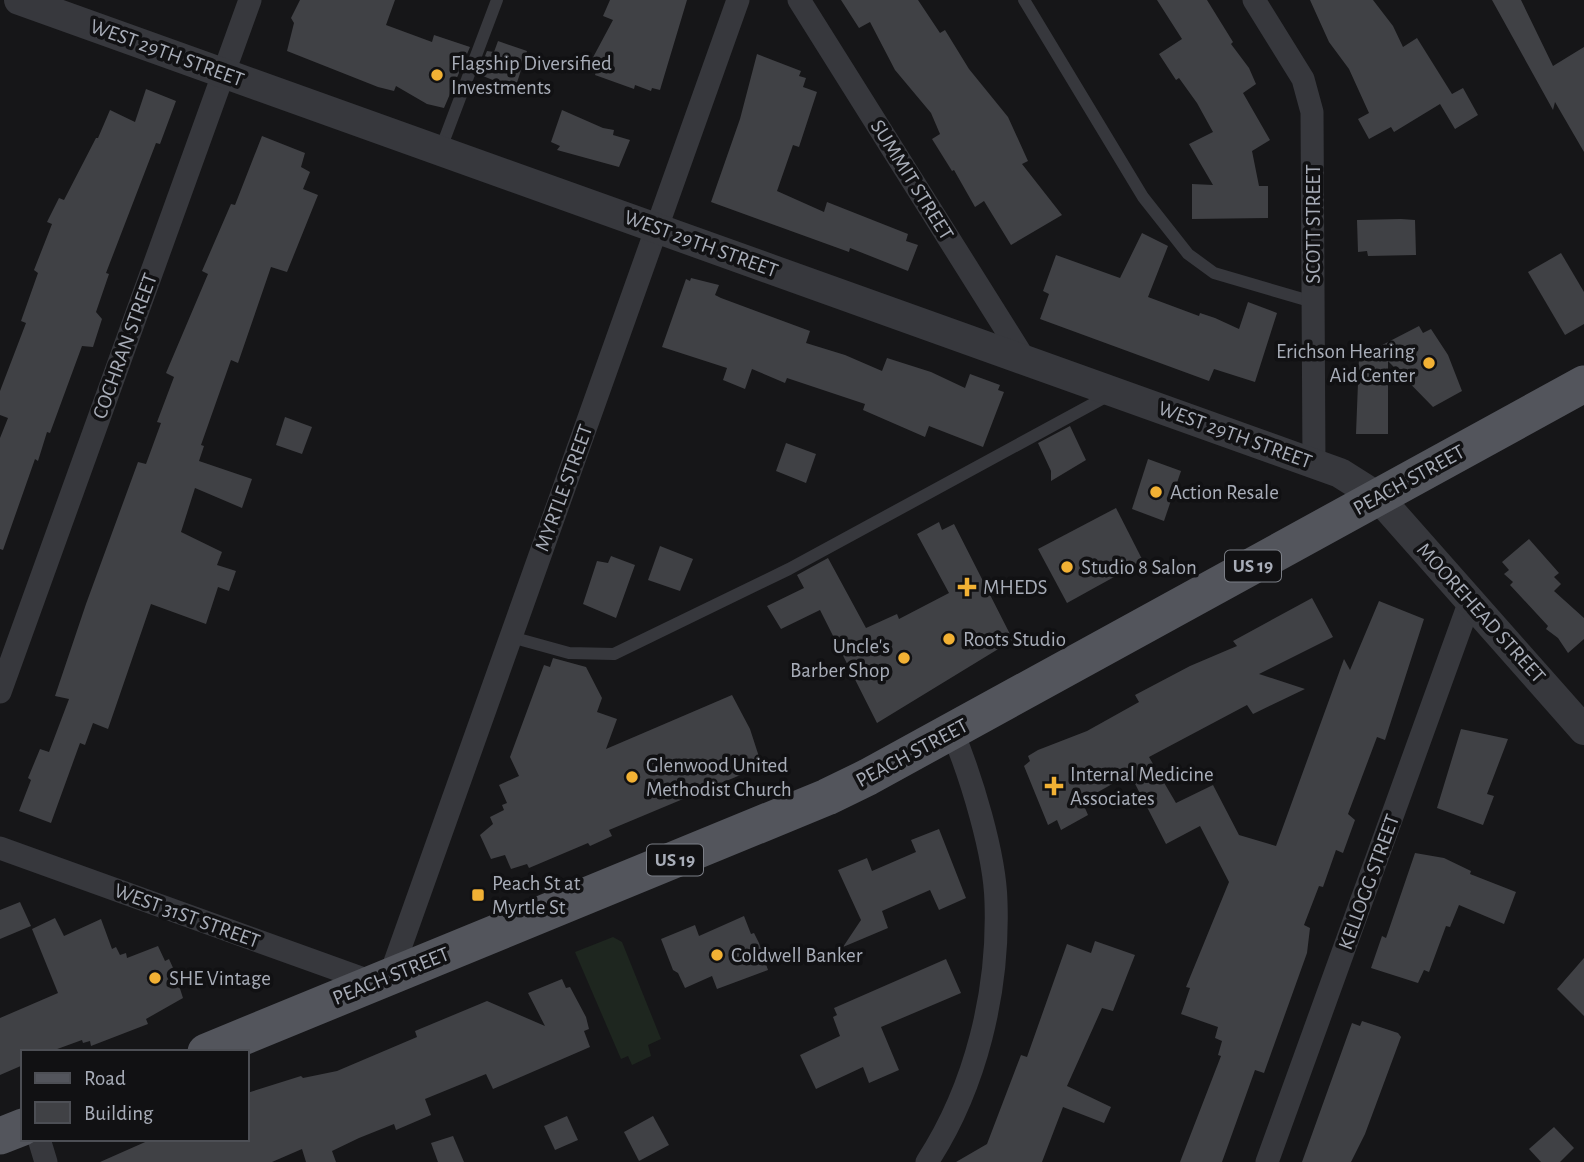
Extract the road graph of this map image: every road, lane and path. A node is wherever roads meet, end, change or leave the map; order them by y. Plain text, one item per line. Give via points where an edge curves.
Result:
1 (19, 0) edge
2 (250, 0) edge
3 (497, 0) edge
4 (738, 0) edge
5 (799, 0) edge
6 (1024, 0) edge
7 (1254, 0) edge
8 (224, 73) junction
9 (439, 151) junction
10 (656, 228) junction
11 (1313, 302) junction
12 (1025, 360) junction
13 (1584, 384) edge
14 (1114, 392) junction
15 (1314, 464) junction
16 (1378, 497) junction
17 (1470, 601) junction
18 (511, 637) junction
19 (0, 692) edge
20 (1584, 730) edge
21 (953, 731) junction
22 (0, 848) edge
23 (383, 979) junction
24 (211, 1050) edge
25 (21, 1127) edge
26 (0, 1136) edge
27 (40, 1141) edge
28 (46, 1162) edge
29 (927, 1162) edge
30 (1268, 1162) edge

1 - 8 street, WEST 29TH STREET
2 - 8 street, COCHRAN STREET
3 - 9 lane
4 - 10 street, MYRTLE STREET
5 - 12 street, SUMMIT STREET
6 - 11 lane via 1143,197 1188,254 1214,272
7 - 11 street, SCOTT STREET via 1310,95
8 - 9 street, WEST 29TH STREET
8 - 19 street, COCHRAN STREET
9 - 10 street, WEST 29TH STREET
10 - 12 street, WEST 29TH STREET
10 - 18 street, MYRTLE STREET
11 - 15 street, SCOTT STREET
12 - 14 street, WEST 29TH STREET
13 - 16 main road, PEACH STREET / US 19
14 - 15 street, WEST 29TH STREET
14 - 18 lane via 738,594 624,650 594,656
15 - 16 street, WEST 29TH STREET via 1353,479
16 - 17 street, MOOREHEAD STREET
16 - 21 main road, PEACH STREET / US 19
17 - 20 street, MOOREHEAD STREET
17 - 30 street, KELLOGG STREET
18 - 23 street, MYRTLE STREET
21 - 23 main road, PEACH STREET / US 19 via 827,797
21 - 29 street via 968,768 993,876 994,956 972,1068 958,1106
22 - 23 street, WEST 31ST STREET
23 - 24 main road, PEACH STREET / US 19
25 - 26 main road
27 - 28 street

